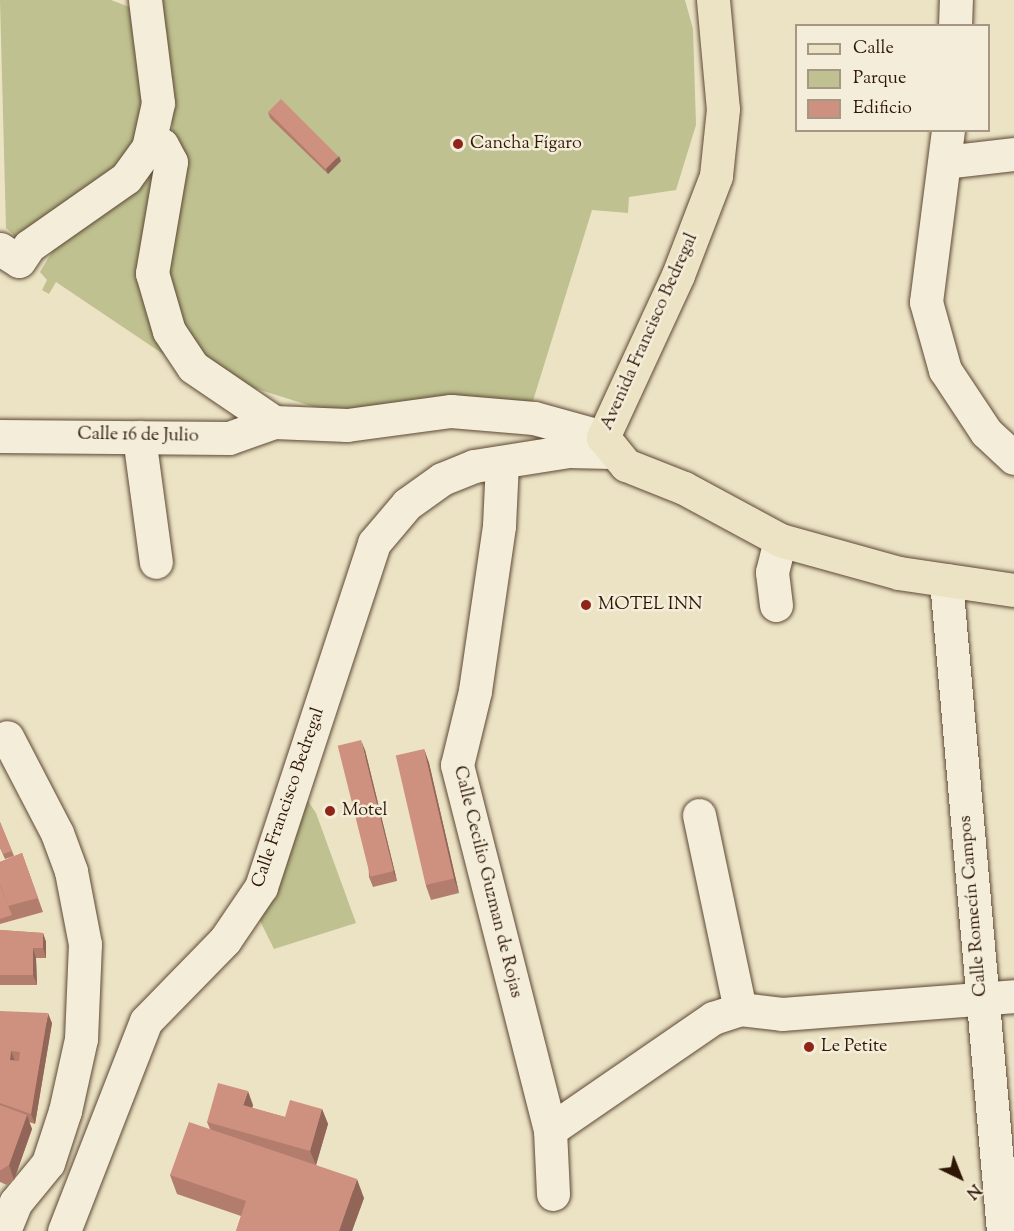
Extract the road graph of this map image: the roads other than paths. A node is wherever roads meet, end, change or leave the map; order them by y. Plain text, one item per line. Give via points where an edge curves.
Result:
1 (145, 0) edge
2 (713, 0) edge
3 (956, 0) edge
4 (955, 24) edge
5 (152, 140) junction
6 (946, 146) edge
7 (1014, 154) edge
8 (0, 249) edge
9 (274, 422) junction
10 (0, 436) edge
11 (139, 437) junction
12 (607, 445) junction
13 (1014, 458) edge
14 (501, 462) junction
15 (780, 540) junction
16 (156, 562) dead end
17 (946, 580) junction
18 (1014, 590) edge
19 (776, 605) dead end
20 (7, 737) dead end
21 (699, 815) dead end
22 (998, 997) edge
23 (740, 1009) junction
24 (550, 1130) junction
25 (553, 1194) dead end
26 (4, 1231) edge
27 (64, 1231) edge
28 (1003, 1231) edge

1 - 5 street via 158,103
2 - 12 main road, Avenida Francisco Bedregal via 723,109 716,176
3 - 4 street
5 - 8 street via 126,178 28,246 19,261
5 - 9 street via 169,152 171,162 152,273 169,331 193,367
6 - 7 street
6 - 13 street via 926,302 945,370 986,432
9 - 11 street, Calle 16 de Julio via 229,438
9 - 12 street via 347,425 451,411 534,417
10 - 11 street, Calle 16 de Julio
11 - 16 street
12 - 14 street, Calle Francisco Bedregal
12 - 15 main road, Avenida Francisco Bedregal via 626,465 684,488
14 - 24 street, Calle Cecilio Guzman de Rojas via 499,526 476,691 457,765
14 - 27 street, Calle Francisco Bedregal via 442,479 407,504 374,543 307,783 261,887 225,940 146,1021
15 - 17 main road, Avenida Francisco Bedregal via 869,566
15 - 19 street via 772,572
17 - 18 main road, Avenida Francisco Bedregal
17 - 22 street, Calle Romecín Campos
20 - 26 street via 57,833 71,871 85,944 81,1039 65,1111 48,1163 16,1202
21 - 23 street
22 - 23 street via 782,1014
22 - 28 street, Calle Romecín Campos
23 - 24 street via 713,1018
24 - 25 street, Calle Cecilio Guzman de Rojas

